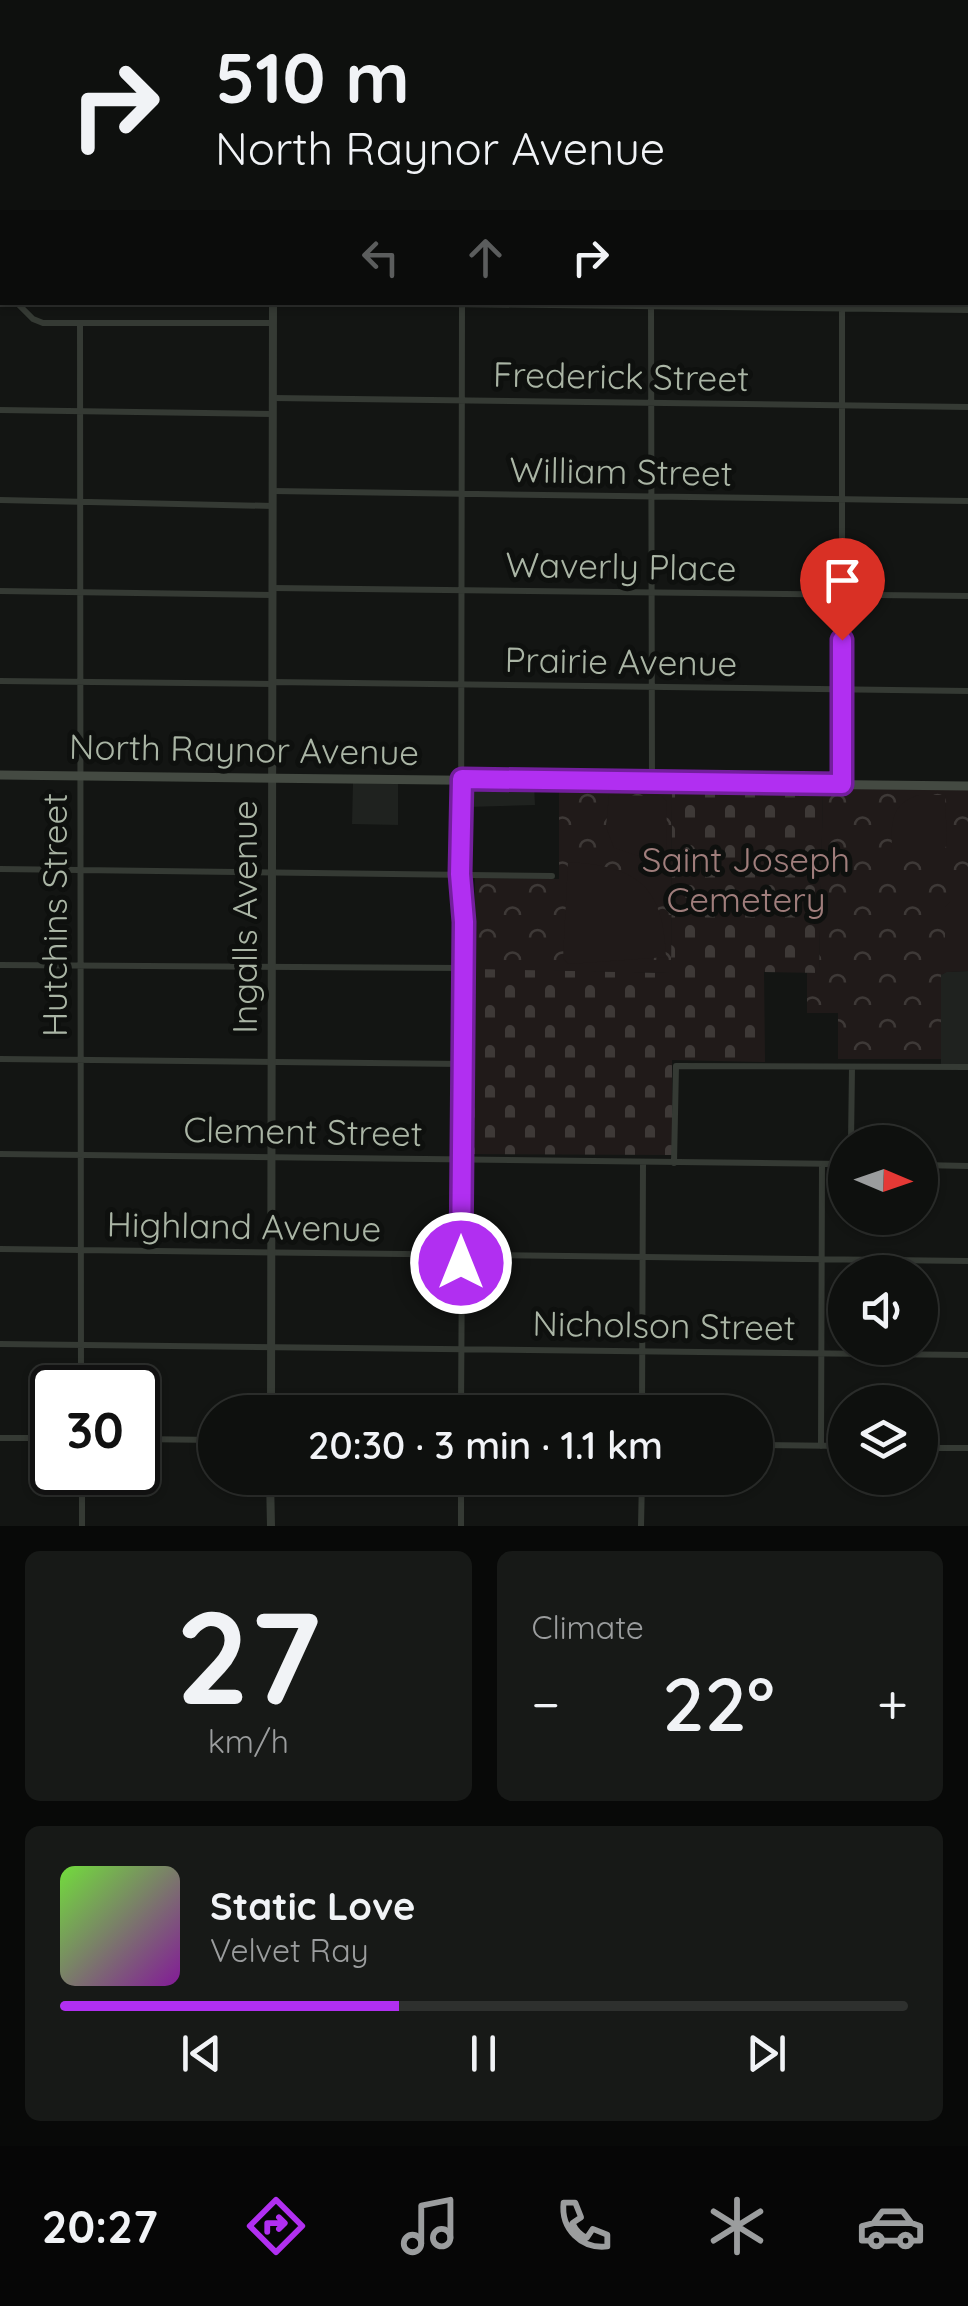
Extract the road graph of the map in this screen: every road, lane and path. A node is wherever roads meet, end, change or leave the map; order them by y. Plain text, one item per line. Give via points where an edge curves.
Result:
1 (19, 305) edge
2 (273, 305) edge
3 (462, 305) edge
4 (651, 305) edge
5 (842, 306) edge
6 (968, 310) edge
7 (80, 323) junction
8 (272, 323) junction
9 (273, 398) junction
10 (462, 399) junction
11 (652, 402) junction
12 (843, 406) junction
13 (968, 407) edge
14 (0, 410) edge
15 (80, 411) junction
16 (272, 414) junction
17 (273, 491) junction
18 (462, 494) junction
19 (652, 498) junction
20 (0, 500) edge
21 (842, 500) junction
22 (80, 501) junction
23 (968, 501) edge
24 (273, 506) junction
25 (0, 591) edge
26 (273, 591) junction
27 (462, 591) junction
28 (652, 591) junction
29 (80, 592) junction
30 (842, 595) junction
31 (968, 596) edge
32 (0, 681) edge
33 (80, 682) junction
34 (273, 683) junction
35 (463, 684) junction
36 (652, 687) junction
37 (842, 690) junction
38 (968, 691) edge
39 (0, 775) edge
40 (81, 776) junction
41 (273, 779) junction
42 (462, 779) junction
43 (652, 783) junction
44 (842, 784) junction
45 (968, 786) edge
46 (0, 870) edge
47 (80, 871) junction
48 (273, 874) junction
49 (460, 874) junction
50 (552, 876) dead end
51 (0, 965) edge
52 (80, 966) junction
53 (272, 968) junction
54 (463, 968) junction
55 (0, 1058) edge
56 (80, 1059) junction
57 (272, 1062) junction
58 (463, 1064) junction
59 (852, 1067) junction
60 (968, 1067) edge
61 (851, 1125) edge
62 (0, 1154) edge
63 (80, 1154) junction
64 (272, 1157) junction
65 (461, 1159) junction
66 (643, 1162) junction
67 (674, 1162) junction
68 (822, 1164) junction
69 (828, 1164) edge
70 (938, 1165) edge
71 (968, 1166) edge
72 (0, 1249) edge
73 (81, 1250) junction
74 (272, 1253) junction
75 (461, 1253) junction
76 (642, 1257) junction
77 (821, 1259) junction
78 (968, 1261) edge
79 (0, 1344) edge
80 (81, 1344) junction
81 (271, 1347) junction
82 (461, 1348) junction
83 (642, 1350) junction
84 (821, 1352) junction
85 (968, 1354) edge
86 (81, 1365) edge
87 (271, 1395) edge
88 (460, 1395) edge
89 (642, 1395) edge
90 (0, 1438) edge
91 (30, 1438) edge
92 (160, 1439) edge
93 (198, 1440) edge
94 (773, 1445) edge
95 (820, 1446) junction
96 (828, 1446) edge
97 (938, 1448) edge
98 (968, 1448) edge
99 (82, 1495) edge
100 (270, 1495) edge
101 (460, 1495) edge
102 (642, 1495) edge
103 (82, 1526) edge
104 (270, 1526) edge
105 (461, 1526) edge
106 (642, 1526) edge

1 - 7 street via 43,323
2 - 8 street, Ingalls Avenue
3 - 10 street
4 - 5 street
4 - 11 street
5 - 6 street
5 - 12 street
7 - 8 street
7 - 15 street, Hutchins Street
8 - 9 street, Ingalls Avenue
9 - 10 street, Frederick Street
9 - 16 street, Ingalls Avenue
10 - 11 street, Frederick Street
10 - 18 street
11 - 12 street, Frederick Street
11 - 19 street
12 - 13 street, Frederick Street
12 - 21 street
14 - 15 street
15 - 16 street
15 - 22 street, Hutchins Street
16 - 17 street, Ingalls Avenue
17 - 18 street, William Street
17 - 24 street, Ingalls Avenue
18 - 19 street, William Street
18 - 27 street
19 - 21 street, William Street
19 - 28 street
20 - 22 street
21 - 23 street, William Street
21 - 30 street
22 - 24 street
22 - 29 street, Hutchins Street
24 - 26 street, Ingalls Avenue
25 - 29 street, Waverly Place
26 - 27 street, Waverly Place
26 - 29 street, Waverly Place
26 - 34 street, Ingalls Avenue
27 - 28 street, Waverly Place
27 - 35 street
28 - 30 street, Waverly Place
28 - 36 street
29 - 33 street, Hutchins Street
30 - 31 street, Waverly Place
30 - 37 street
32 - 33 street, Prairie Avenue
33 - 34 street, Prairie Avenue
33 - 40 street, Hutchins Street
34 - 35 street, Prairie Avenue
34 - 41 street, Ingalls Avenue
35 - 36 street, Prairie Avenue
35 - 42 street
36 - 37 street, Prairie Avenue
36 - 43 street
37 - 38 street, Prairie Avenue
37 - 44 street
39 - 40 main road, North Raynor Avenue
40 - 41 main road, North Raynor Avenue
40 - 47 street, Hutchins Street
41 - 42 main road, North Raynor Avenue
41 - 48 street, Ingalls Avenue
42 - 43 main road, North Raynor Avenue
42 - 49 street
43 - 44 main road, North Raynor Avenue
44 - 45 main road, North Raynor Avenue
46 - 47 street
47 - 48 street
47 - 52 street, Hutchins Street
48 - 49 street
48 - 53 street, Ingalls Avenue
49 - 50 street
49 - 54 street
51 - 52 street
52 - 53 street
52 - 56 street, Hutchins Street
53 - 54 street
53 - 57 street, Ingalls Avenue
54 - 58 street
55 - 56 street
56 - 57 street
56 - 63 street, Hutchins Street
57 - 58 street
57 - 64 street, Ingalls Avenue
58 - 65 street
59 - 60 street
59 - 61 street
59 - 67 street via 676,1066
62 - 63 street, Clement Street
63 - 64 street, Clement Street
63 - 73 street, Hutchins Street
64 - 65 street, Clement Street
64 - 74 street, Ingalls Avenue
65 - 66 street, Clement Street
65 - 75 street
66 - 67 street, Clement Street
66 - 76 street
67 - 68 street, Clement Street
68 - 69 street, Clement Street
68 - 77 street
70 - 71 street
72 - 73 street, Highland Avenue
73 - 74 street, Highland Avenue
73 - 80 street, Hutchins Street
74 - 75 street, Highland Avenue
74 - 81 street, Ingalls Avenue
75 - 76 street, Highland Avenue
75 - 82 street
76 - 77 street, Highland Avenue
76 - 83 street
77 - 78 street, Highland Avenue
77 - 84 street
79 - 80 street, Nicholson Street
80 - 81 street, Nicholson Street
80 - 86 street, Hutchins Street
81 - 82 street, Nicholson Street
81 - 87 street, Ingalls Avenue
82 - 83 street, Nicholson Street
82 - 88 street
83 - 84 street, Nicholson Street
83 - 89 street
84 - 85 street, Nicholson Street
84 - 95 street
90 - 91 street
92 - 93 street
94 - 95 street
95 - 96 street
97 - 98 street
99 - 103 street
100 - 104 street
101 - 105 street
102 - 106 street

